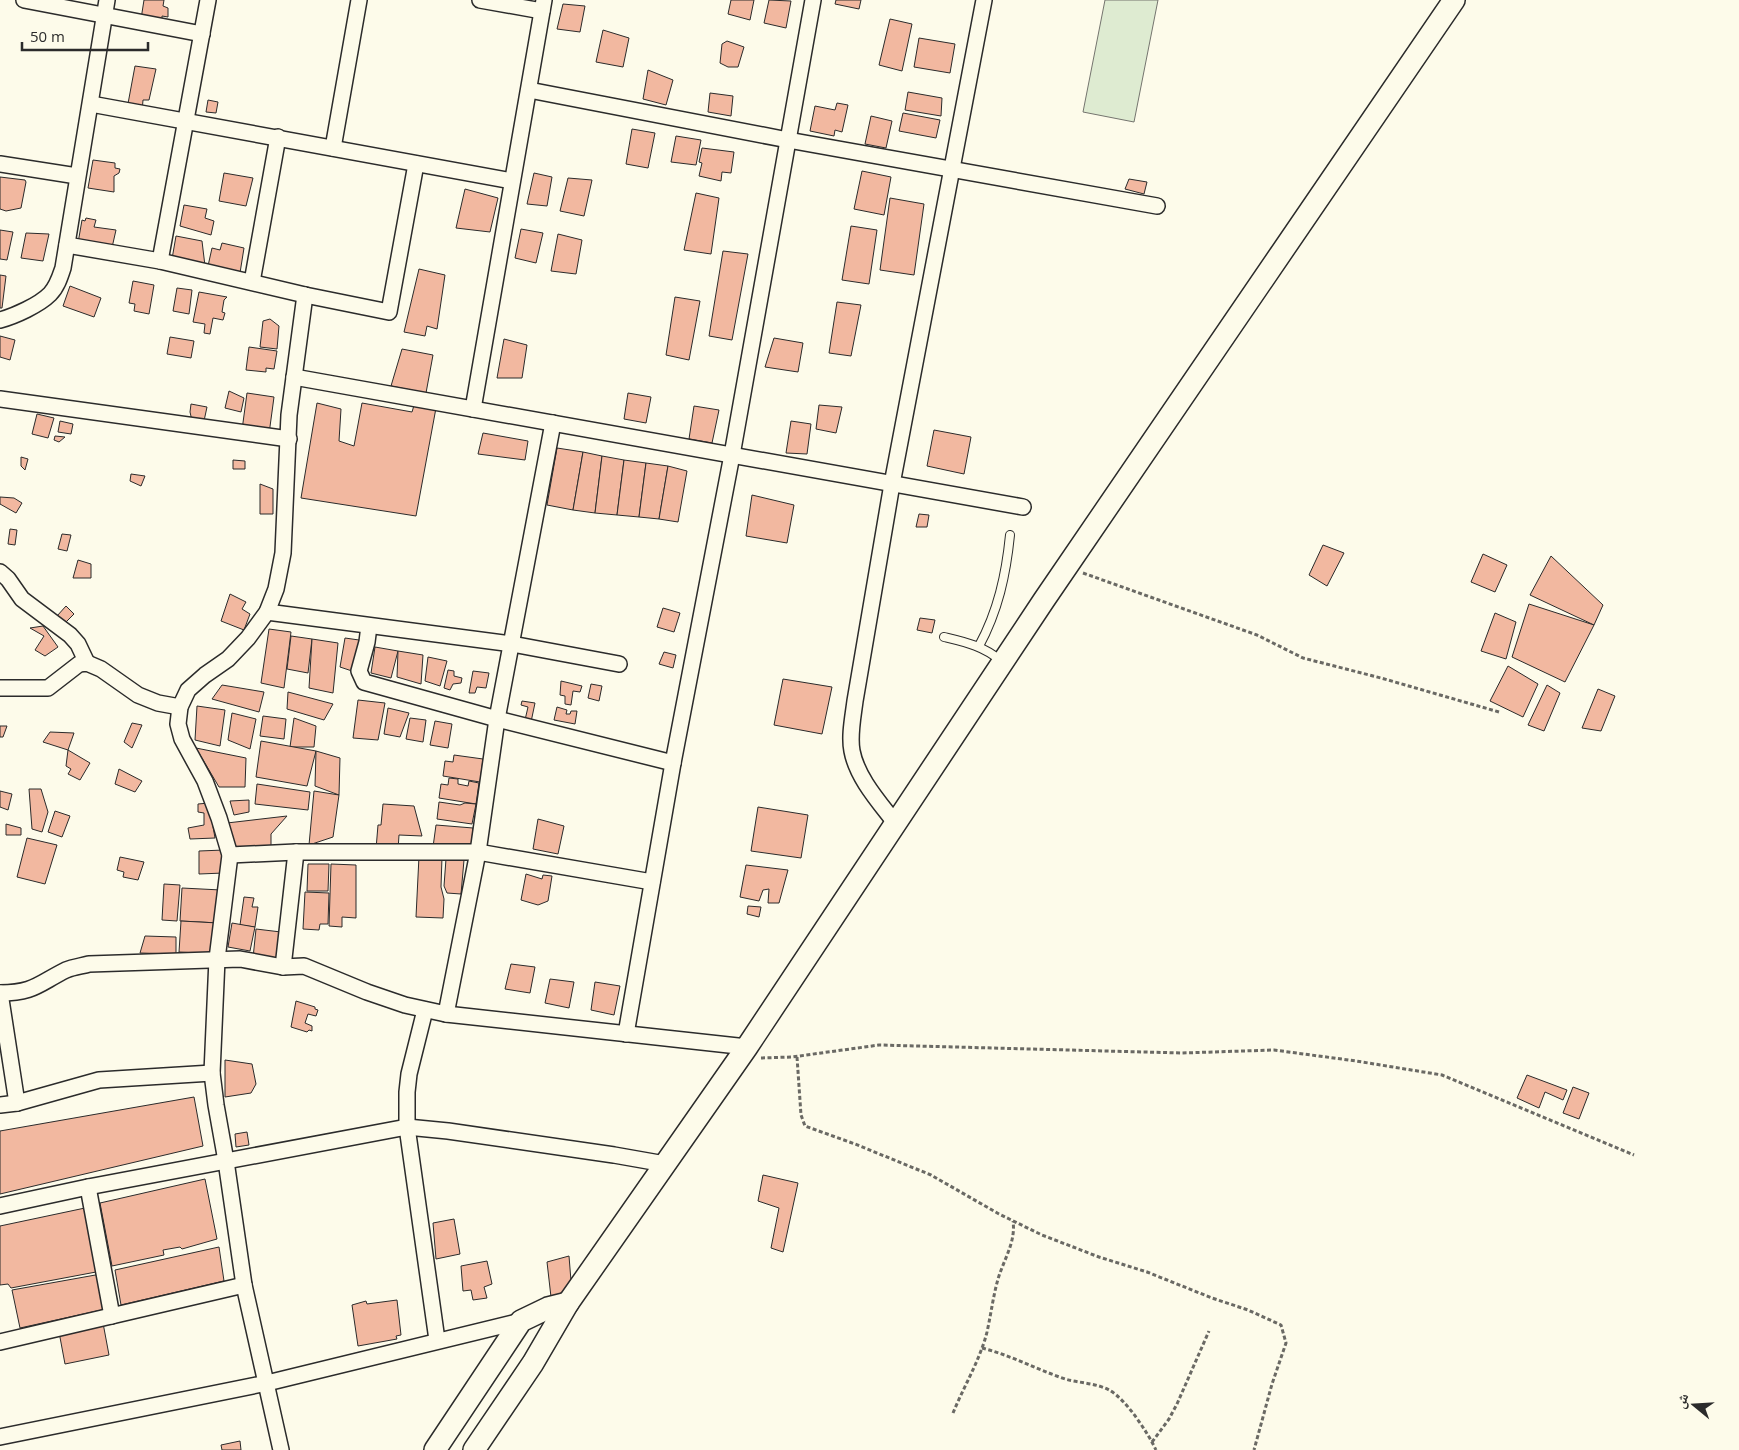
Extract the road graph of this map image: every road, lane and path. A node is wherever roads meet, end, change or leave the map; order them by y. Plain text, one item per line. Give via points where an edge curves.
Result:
1 (24, 0) edge
2 (107, 0) edge
3 (208, 0) edge
4 (359, 0) edge
5 (480, 0) edge
6 (813, 0) edge
7 (984, 0) edge
8 (1454, 0) edge
9 (543, 6) edge
10 (104, 16) junction
11 (202, 34) junction
12 (529, 90) junction
13 (91, 104) junction
14 (186, 121) junction
15 (278, 137) junction
16 (788, 140) junction
17 (333, 148) junction
18 (0, 164) edge
19 (416, 164) junction
20 (952, 170) junction
21 (77, 176) junction
22 (512, 181) junction
23 (1157, 206) dead end
24 (67, 245) junction
25 (160, 261) junction
26 (252, 282) junction
27 (305, 295) junction
28 (0, 320) edge
29 (294, 377) junction
30 (0, 399) edge
31 (472, 409) junction
32 (553, 423) junction
33 (289, 439) junction
34 (732, 455) junction
35 (892, 484) junction
36 (1023, 507) dead end
37 (1010, 535) dead end
38 (1066, 567) junction
39 (0, 572) edge
40 (267, 612) junction
41 (369, 626) junction
42 (944, 637) dead end
43 (512, 644) junction
44 (979, 646) junction
45 (1003, 662) junction
46 (87, 663) junction
47 (620, 664) dead end
48 (0, 688) edge
49 (180, 707) junction
50 (1499, 712) dead end
51 (497, 719) junction
52 (672, 763) junction
53 (896, 824) junction
54 (296, 852) junction
55 (478, 852) junction
56 (230, 855) junction
57 (652, 882) junction
58 (217, 959) junction
59 (283, 967) junction
60 (0, 993) edge
61 (425, 1010) junction
62 (446, 1014) junction
63 (626, 1034) junction
64 (743, 1053) junction
65 (797, 1057) junction
66 (212, 1073) junction
67 (17, 1103) junction
68 (0, 1106) edge
69 (407, 1127) junction
70 (1634, 1155) dead end
71 (226, 1161) junction
72 (665, 1164) junction
73 (88, 1187) junction
74 (0, 1206) edge
75 (1013, 1221) junction
76 (244, 1285) junction
77 (568, 1303) junction
78 (112, 1316) junction
79 (522, 1320) junction
80 (1209, 1331) dead end
81 (437, 1340) junction
82 (0, 1342) edge
83 (506, 1343) junction
84 (982, 1348) junction
85 (533, 1362) junction
86 (267, 1383) junction
87 (953, 1413) dead end
88 (0, 1437) edge
89 (1152, 1442) junction
90 (281, 1450) edge
91 (435, 1450) edge
92 (474, 1450) edge
93 (1156, 1450) edge
94 (1254, 1450) edge

1 - 10 street
2 - 10 street
3 - 11 street
4 - 17 street
5 - 9 street
6 - 16 street
7 - 20 street
8 - 38 street
9 - 12 street
10 - 11 street
10 - 13 street
11 - 14 street
12 - 16 street
12 - 22 street
13 - 14 street
13 - 21 street
14 - 15 street
14 - 25 street
15 - 17 street
15 - 26 street
16 - 20 street
16 - 34 street
17 - 19 street
18 - 21 street
19 - 22 street
19 - 27 street via 389,312
20 - 23 street
20 - 35 street
21 - 24 street
22 - 31 street
24 - 25 street
24 - 28 street via 63,268 50,294 17,315
25 - 26 street
26 - 27 street
27 - 29 street
29 - 31 street
29 - 33 street
30 - 33 street
31 - 32 street
32 - 34 street
32 - 43 street
33 - 40 street via 283,553 276,589
34 - 35 street
34 - 52 street
35 - 36 street
35 - 53 street via 855,701 851,750 856,765
37 - 44 lane via 997,606
38 - 45 street
38 - 50 path via 1257,635 1303,658
39 - 46 street via 22,598 70,635
40 - 41 street
40 - 49 street via 228,659 188,690
41 - 43 street
41 - 51 street via 359,671 364,682
42 - 44 lane
43 - 47 street
43 - 51 street
44 - 45 lane
45 - 53 street
46 - 48 street via 79,664 48,688
46 - 49 street via 101,669 138,696
49 - 56 street via 178,724 182,739 205,781
51 - 52 street
51 - 55 street
52 - 57 street
53 - 64 street
54 - 55 street
54 - 56 street
54 - 59 street
55 - 57 street
55 - 62 street
56 - 58 street
57 - 63 street
58 - 59 street
58 - 60 street via 89,964 68,969 38,987 19,993
58 - 66 street
59 - 61 street via 304,966 367,992
60 - 67 street
61 - 62 street
61 - 69 street via 409,1074
62 - 63 street
63 - 64 street
64 - 65 path
64 - 72 street
65 - 70 path via 879,1044 1182,1054 1274,1050 1442,1075
65 - 75 path via 801,1115 805,1126 931,1175
66 - 67 street via 99,1080
66 - 71 street
67 - 68 street
69 - 71 street
69 - 72 street
69 - 81 street
71 - 73 street
71 - 76 street
72 - 77 street
73 - 74 street
73 - 78 street
75 - 84 path via 1012,1245 992,1299
75 - 94 path via 1042,1235 1281,1325 1286,1343
76 - 78 street
76 - 86 street
77 - 79 street
77 - 85 street
78 - 82 street
79 - 81 street
79 - 83 street
80 - 89 path via 1173,1412
81 - 86 street
83 - 85 street
83 - 91 street
84 - 87 path
84 - 89 path via 1067,1380 1109,1390 1127,1405
85 - 92 street
86 - 88 street
86 - 90 street
89 - 93 path

